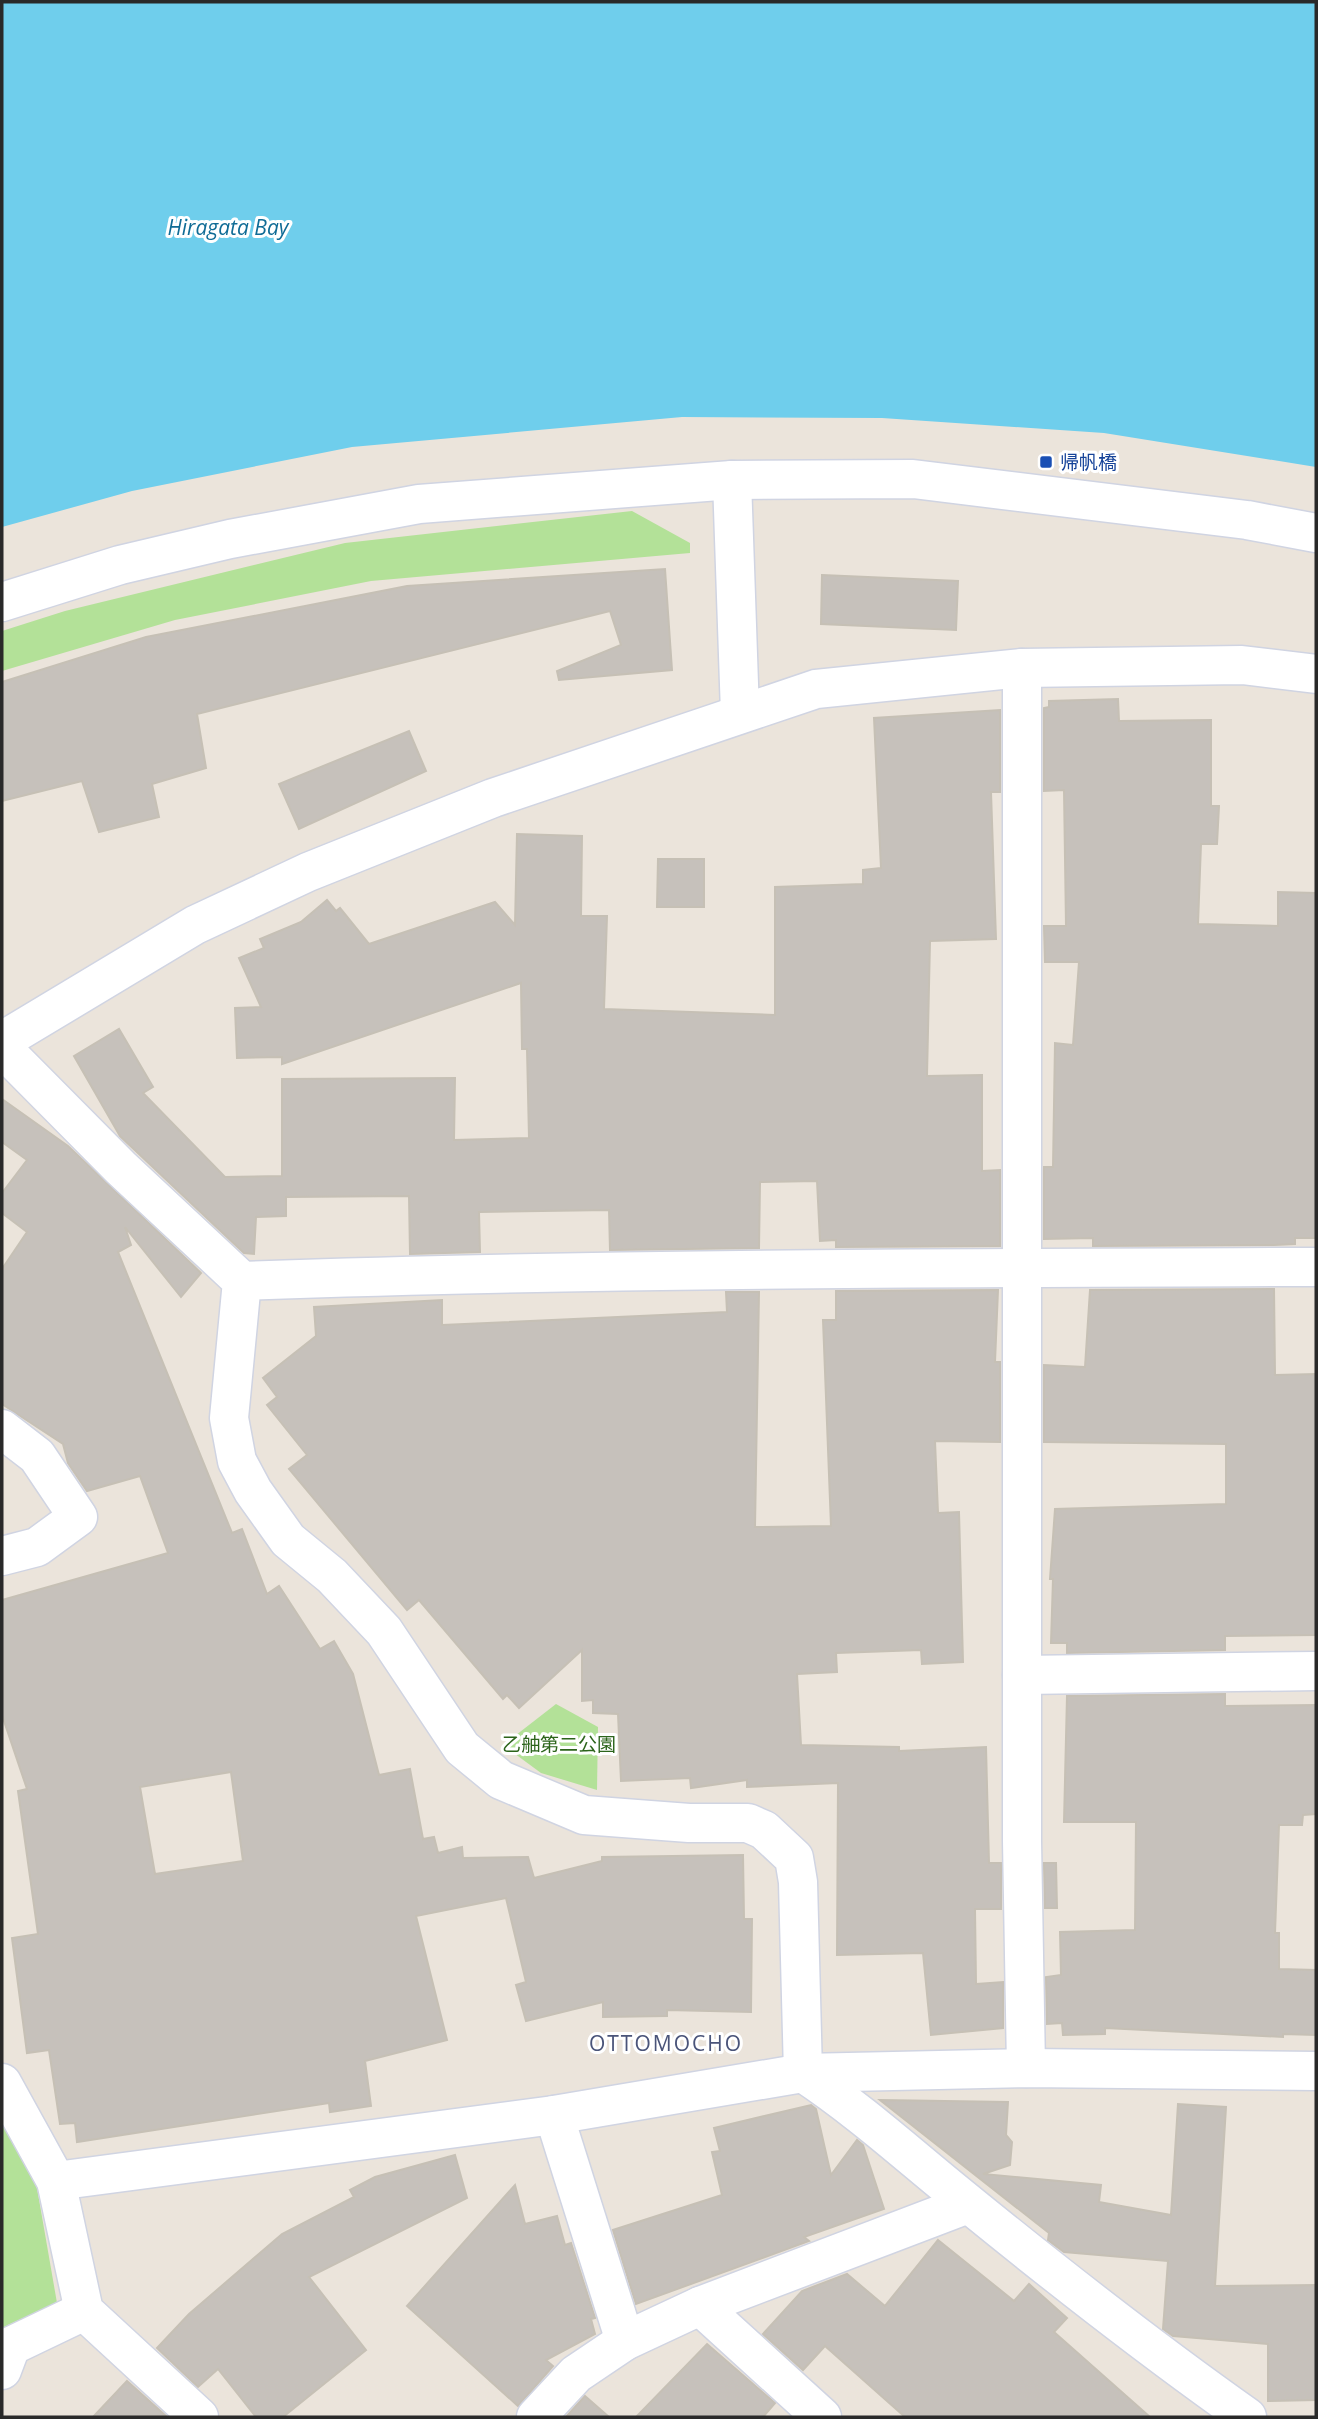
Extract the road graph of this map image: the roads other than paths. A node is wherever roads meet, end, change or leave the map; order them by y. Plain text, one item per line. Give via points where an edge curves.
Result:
1 (732, 480) junction
2 (1316, 533) edge
3 (2, 602) edge
4 (1022, 668) junction
5 (1316, 674) edge
6 (740, 713) junction
7 (2, 1041) edge
8 (2, 1048) edge
9 (1316, 1267) edge
10 (1022, 1269) junction
11 (242, 1281) junction
12 (2, 1429) edge
13 (2, 1556) edge
14 (1316, 1671) edge
15 (1022, 1675) junction
16 (1026, 2068) junction
17 (1316, 2071) edge
18 (803, 2073) junction
19 (2, 2083) edge
20 (554, 2115) junction
21 (56, 2181) junction
22 (968, 2204) junction
23 (701, 2306) junction
24 (84, 2311) junction
25 (625, 2341) junction
26 (2, 2370) edge
27 (199, 2417) edge
28 (536, 2417) edge
29 (822, 2417) edge
30 (1247, 2417) edge

1 - 2 street via 913,479 1247,520
1 - 3 street via 419,504 132,562
1 - 6 street
4 - 5 street via 1242,665
4 - 6 street via 816,689
4 - 10 street
6 - 7 street via 493,798 308,872 195,925
8 - 11 street
9 - 10 street
10 - 11 street via 513,1272
10 - 15 street
11 - 18 street via 229,1418 237,1461 253,1492 289,1540 332,1576 384,1631 462,1748 501,1780 584,1815 748,1823 764,1830 794,1858
12 - 13 street via 37,1456 78,1517 37,1547
14 - 15 street
15 - 16 street
16 - 17 street
16 - 18 street
18 - 20 street
18 - 22 street via 848,2103
19 - 21 street
20 - 21 street
20 - 25 street
21 - 24 street
22 - 23 street
22 - 30 street
23 - 25 street
23 - 29 street
24 - 26 street via 12,2346
24 - 27 street
25 - 28 street via 576,2374

